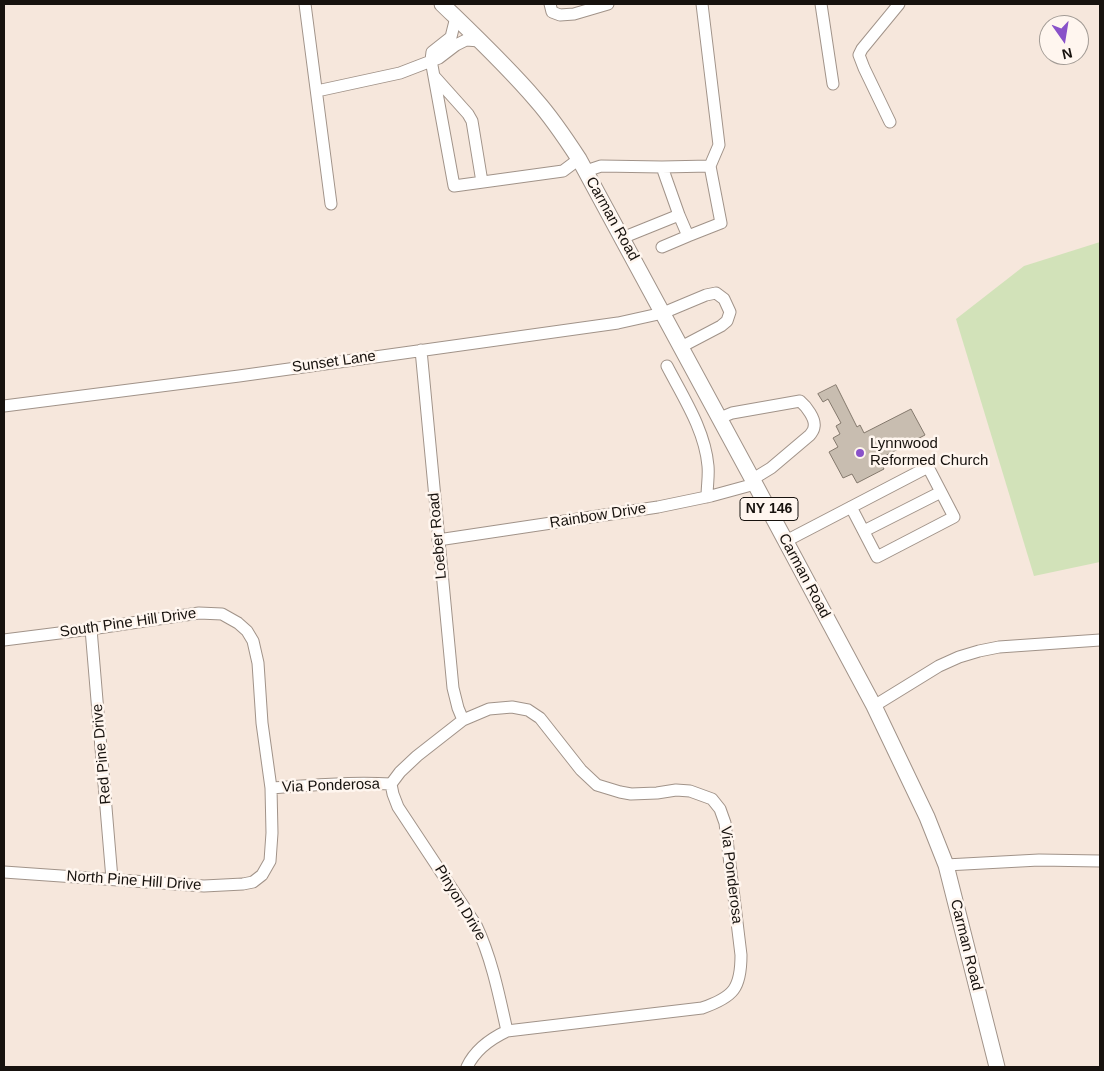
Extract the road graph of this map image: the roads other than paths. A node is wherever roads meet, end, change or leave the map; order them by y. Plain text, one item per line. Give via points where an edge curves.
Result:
1 (305, 4) edge
2 (442, 4) edge
3 (550, 4) edge
4 (608, 4) edge
5 (702, 4) edge
6 (821, 4) edge
7 (899, 4) edge
8 (456, 18) junction
9 (480, 41) junction
10 (431, 60) junction
11 (434, 76) junction
12 (833, 84) dead end
13 (316, 91) junction
14 (890, 122) dead end
15 (582, 165) junction
16 (710, 166) junction
17 (662, 167) junction
18 (482, 182) junction
19 (331, 204) dead end
20 (679, 215) junction
21 (688, 236) junction
22 (622, 238) junction
23 (662, 247) dead end
24 (663, 313) junction
25 (681, 347) junction
26 (421, 350) junction
27 (667, 366) dead end
28 (4, 406) edge
29 (720, 418) junction
30 (754, 481) junction
31 (941, 492) junction
32 (707, 496) junction
33 (851, 507) junction
34 (864, 531) junction
35 (438, 540) junction
36 (786, 541) junction
37 (92, 629) junction
38 (4, 640) edge
39 (1100, 640) edge
40 (874, 706) junction
41 (463, 720) junction
42 (391, 784) junction
43 (271, 788) junction
44 (1100, 861) edge
45 (946, 865) junction
46 (4, 872) edge
47 (112, 879) junction
48 (507, 1031) junction
49 (467, 1067) edge
50 (997, 1067) edge

1 - 13 street
2 - 8 main road, Carman Road / NY 146
3 - 4 street via 552,12 560,16
5 - 16 street via 719,145
6 - 12 street
7 - 14 street via 859,55
8 - 9 main road, Carman Road / NY 146
8 - 10 street via 451,37 432,52
9 - 10 street via 466,40
9 - 15 main road, Carman Road / NY 146 via 536,100
10 - 11 street
10 - 13 street via 400,73
11 - 18 street via 472,121
11 - 18 street via 454,186
13 - 19 street
15 - 17 street
15 - 18 street via 563,171
15 - 22 main road, Carman Road / NY 146
16 - 17 street
16 - 21 street via 721,223
17 - 20 street
20 - 21 street
20 - 22 street
21 - 23 street
22 - 24 main road, Carman Road / NY 146
24 - 25 main road, Carman Road / NY 146
24 - 25 street, Sunset Lane via 706,295 716,293 724,299 730,312 728,321
24 - 26 street, Sunset Lane via 618,323
25 - 29 main road, Carman Road / NY 146
26 - 28 street, Sunset Lane
26 - 35 street, Loeber Road
27 - 32 street via 704,445 708,466
29 - 30 main road, Carman Road / NY 146
29 - 30 street, Rainbow Drive via 800,401 807,406 815,424 810,435
30 - 32 street, Rainbow Drive
30 - 36 main road, Carman Road / NY 146
31 - 33 street via 928,467
31 - 34 street
31 - 34 street via 954,517 877,557
32 - 35 street, Rainbow Drive via 658,507
33 - 34 street
33 - 36 street
35 - 41 street, Loeber Road via 453,688
36 - 40 main road, Carman Road / NY 146
37 - 38 street, South Pine Hill Drive
37 - 43 street, South Pine Hill Drive via 199,613 222,614 247,630 258,663
37 - 47 street, Red Pine Drive
39 - 40 street via 998,647 959,656
40 - 45 main road, Carman Road / NY 146
41 - 42 street, Via Ponderosa via 417,756
41 - 48 street, Via Ponderosa via 489,709 512,706 528,710 540,718 597,785 631,794 690,791 712,799 725,823 741,955 738,983 730,993 702,1008
42 - 43 street, Via Ponderosa via 345,783
42 - 48 street, Pinyon Drive via 398,807 484,941
43 - 47 street, North Pine Hill Drive via 270,862 253,882 204,886
44 - 45 street via 1038,860
45 - 50 main road, Carman Road / NY 146
46 - 47 street, North Pine Hill Drive
48 - 49 street, Via Ponderosa via 480,1048

